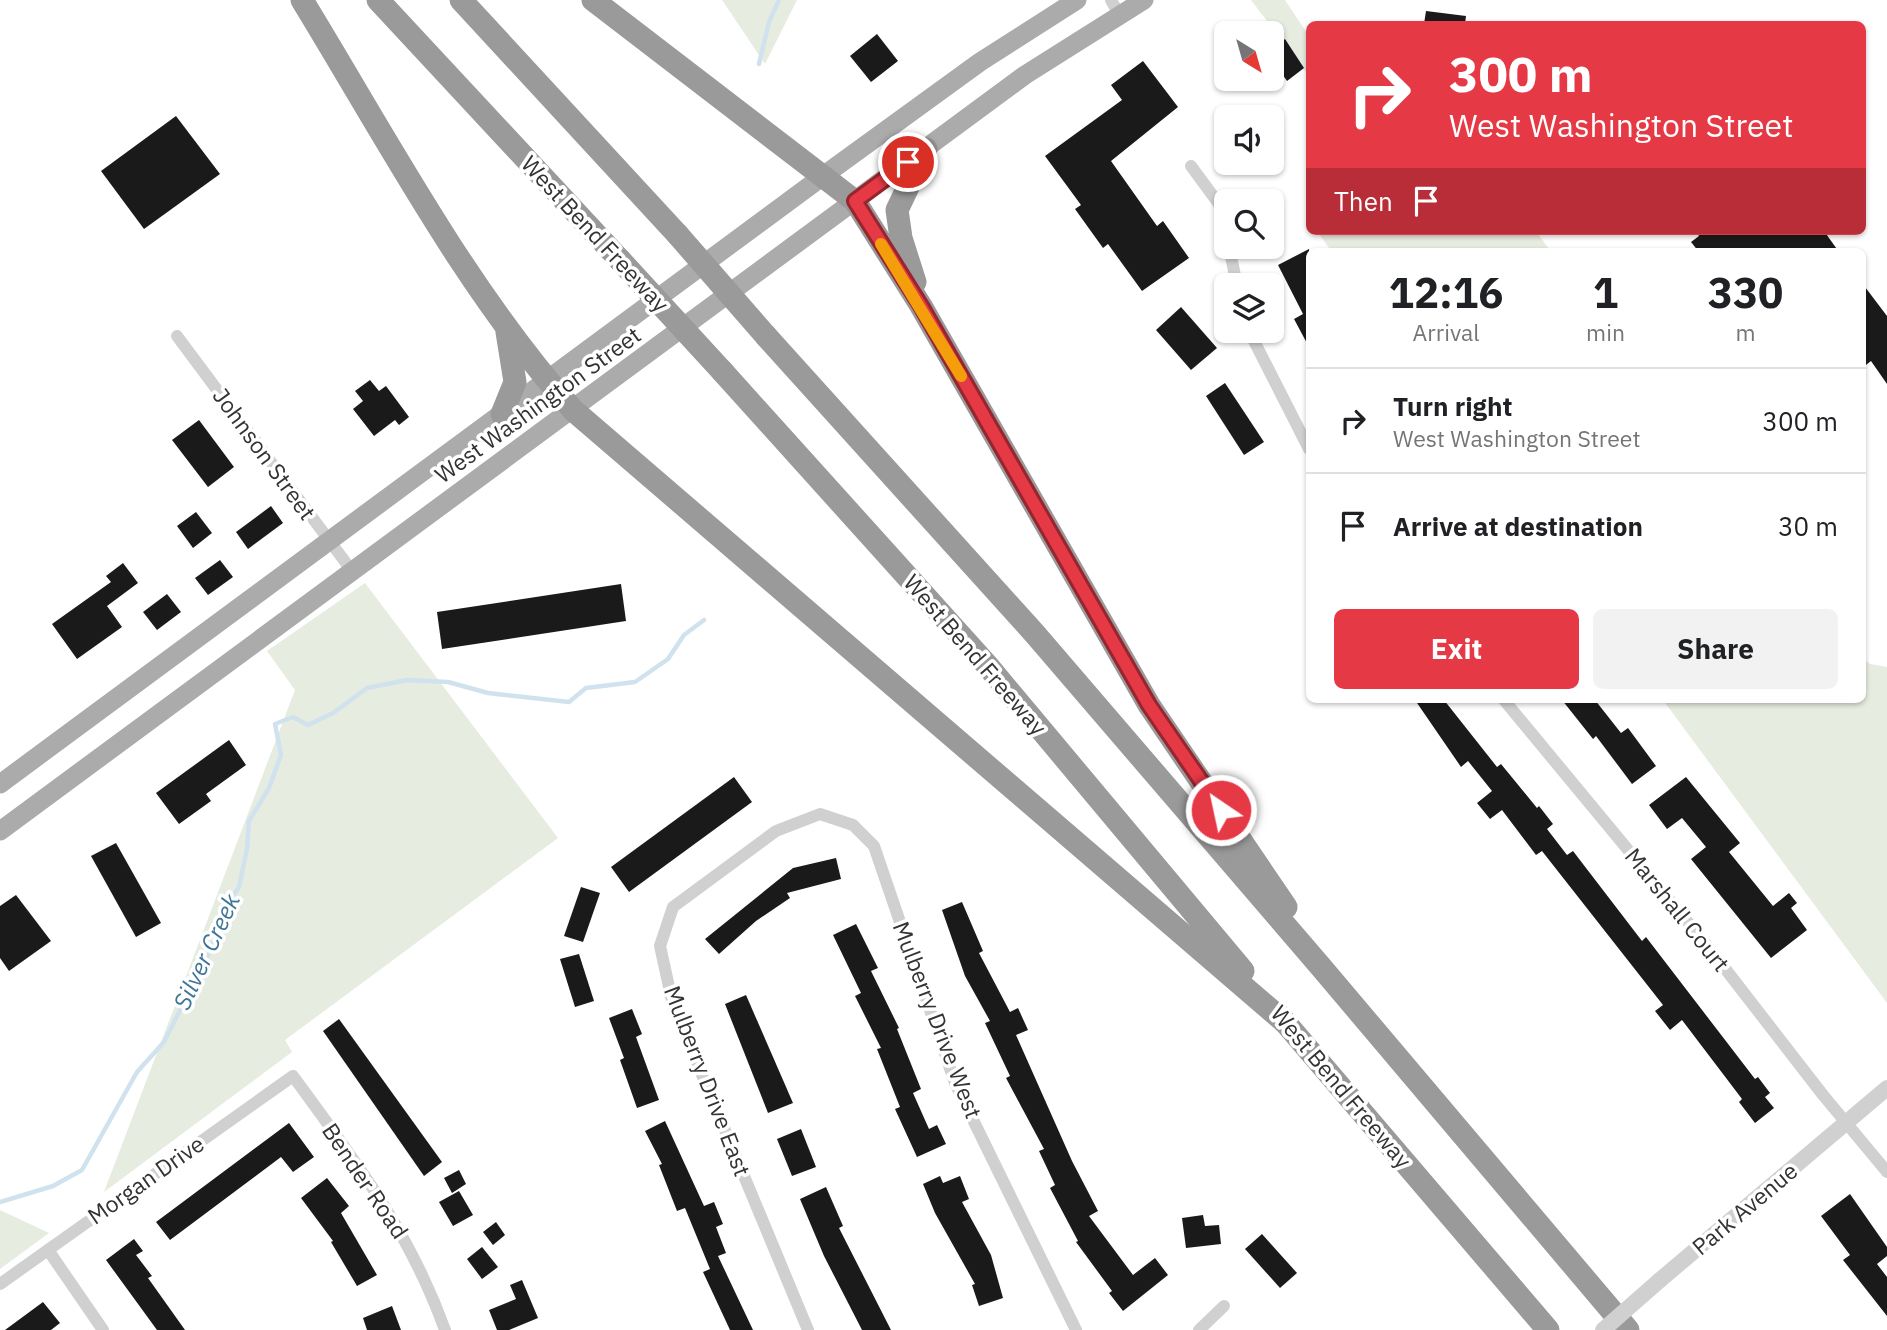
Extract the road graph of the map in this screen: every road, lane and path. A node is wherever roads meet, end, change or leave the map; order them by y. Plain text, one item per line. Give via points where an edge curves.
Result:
1 (302, 0) edge
2 (378, 0) edge
3 (461, 0) edge
4 (593, 0) edge
5 (1077, 0) edge
6 (1144, 0) edge
7 (1116, 8) edge
8 (926, 149) junction
9 (1191, 166) dead end
10 (823, 176) junction
11 (1214, 197) edge
12 (855, 201) junction
13 (921, 306) junction
14 (507, 329) junction
15 (177, 336) dead end
16 (1255, 343) edge
17 (547, 381) junction
18 (573, 410) junction
19 (502, 414) junction
20 (1306, 443) edge
21 (329, 541) junction
22 (352, 571) junction
23 (1506, 703) edge
24 (0, 784) edge
25 (853, 825) joint
26 (0, 831) edge
27 (1321, 967) junction
28 (1287, 1024) junction
29 (293, 1076) joint
30 (1887, 1088) edge
31 (1847, 1124) junction
32 (1887, 1172) edge
33 (48, 1250) junction
34 (0, 1284) edge
35 (1224, 1306) dead end
36 (103, 1330) edge
37 (445, 1330) edge
38 (808, 1330) edge
39 (1076, 1330) edge
40 (1199, 1330) edge
41 (1548, 1330) edge
42 (1603, 1330) edge
43 (1628, 1330) edge

1 - 14 highway
2 - 28 highway, West Bend Freeway, bridge via 987,665
3 - 27 highway, bridge via 1044,645
4 - 10 highway
5 - 10 main road, West Washington Street via 980,62
6 - 7 main road, West Washington Street
7 - 8 main road, West Washington Street
8 - 12 main road, West Washington Street
8 - 13 highway via 897,210
9 - 11 street
10 - 12 highway
10 - 17 main road, West Washington Street
12 - 13 highway
12 - 18 main road, West Washington Street
13 - 27 highway via 1149,705 1292,915
14 - 17 highway
14 - 19 highway via 515,382
15 - 21 street, Johnson Street
16 - 20 street
17 - 18 highway
17 - 19 main road, West Washington Street
18 - 22 main road, West Washington Street
18 - 28 highway
19 - 21 main road, West Washington Street
21 - 22 street, Johnson Street
21 - 24 main road, West Washington Street
22 - 26 main road, West Washington Street
23 - 31 street, Marshall Court via 1706,944
25 - 38 street, Mulberry Drive East via 820,814 776,831 673,907 660,946 673,1005
25 - 39 street, Mulberry Drive West via 874,846 955,1083
27 - 43 highway
28 - 41 highway, West Bend Freeway
29 - 33 street, Morgan Drive
29 - 37 street, Bender Road via 382,1198 428,1281
30 - 31 street, Park Avenue
31 - 32 street, Marshall Court
31 - 42 street, Park Avenue, bridge
33 - 34 street, Morgan Drive
33 - 36 street
35 - 40 street

